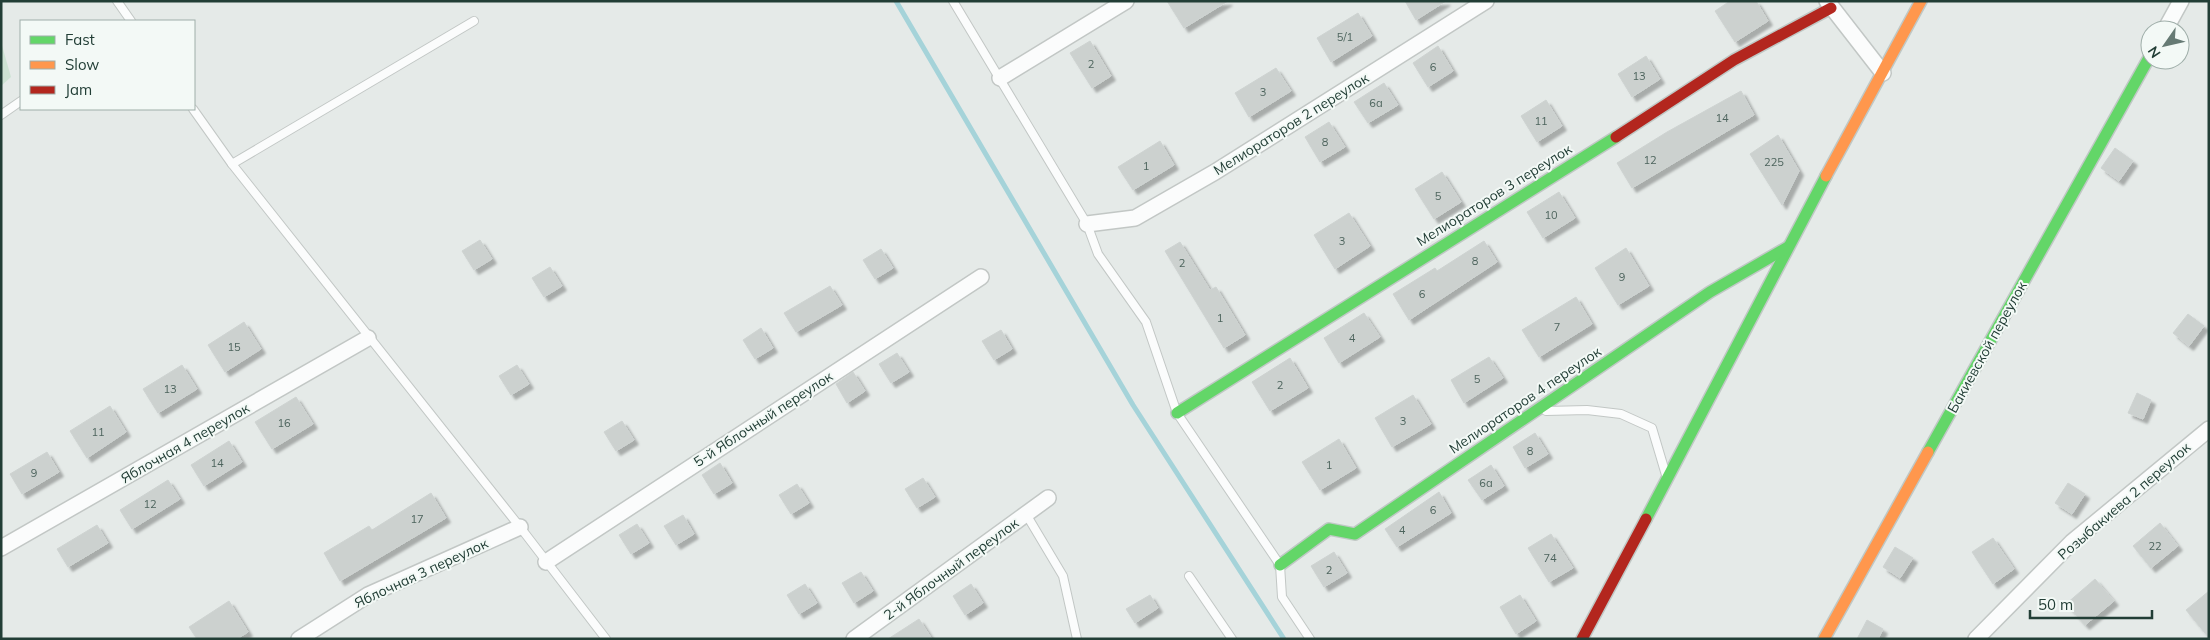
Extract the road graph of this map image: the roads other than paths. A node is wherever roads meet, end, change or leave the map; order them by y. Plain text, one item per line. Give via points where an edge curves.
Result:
1 (117, 1) edge
2 (953, 1) edge
3 (1126, 1) edge
4 (1486, 1) edge
5 (1921, 1) edge
6 (2181, 1) edge
7 (1829, 5) edge
8 (130, 20) edge
9 (2170, 20) edge
10 (474, 22) dead end
11 (2142, 70) edge
12 (1883, 73) junction
13 (1000, 78) junction
14 (20, 102) edge
15 (194, 110) edge
16 (1, 115) edge
17 (232, 164) junction
18 (1088, 224) junction
19 (1788, 246) junction
20 (981, 277) dead end
21 (368, 338) junction
22 (1534, 412) junction
23 (1177, 413) junction
24 (2209, 429) edge
25 (1668, 481) junction
26 (1048, 498) dead end
27 (1026, 514) junction
28 (520, 527) junction
29 (1, 548) edge
30 (546, 562) junction
31 (1280, 565) junction
32 (1189, 576) dead end
33 (299, 639) edge
34 (606, 639) edge
35 (854, 639) edge
36 (1078, 639) edge
37 (1232, 639) edge
38 (1310, 639) edge
39 (1582, 639) edge
40 (1824, 639) edge
41 (1976, 639) edge

1 - 8 lane
2 - 13 lane
3 - 13 street
4 - 18 street, Мелиораторов 2 переулок via 1215,172 1135,218
5 - 12 street
6 - 9 street
7 - 12 street
7 - 23 street, Мелиораторов 3 переулок via 1734,60
10 - 17 lane
11 - 40 street, Бакиевской переулок
12 - 19 street
13 - 18 lane
14 - 16 lane
15 - 17 lane
17 - 21 lane
18 - 23 lane via 1098,254 1146,322
19 - 22 street, Мелиораторов 4 переулок via 1710,292
19 - 25 street
20 - 30 street, 5-й Яблочный переулок
21 - 28 lane
21 - 29 street, Яблочная 4 переулок
22 - 25 lane via 1587,410 1621,414 1652,428
22 - 31 street, Мелиораторов 4 переулок via 1355,534 1329,529
23 - 31 lane
24 - 41 street, Розыбакиева 2 переулок via 2072,542
25 - 39 street
26 - 27 street, 2-й Яблочный переулок
27 - 35 street, 2-й Яблочный переулок
27 - 36 lane via 1063,576
28 - 30 lane
28 - 33 street, Яблочная 3 переулок via 368,596
30 - 34 lane
31 - 38 lane via 1282,597
32 - 37 lane

